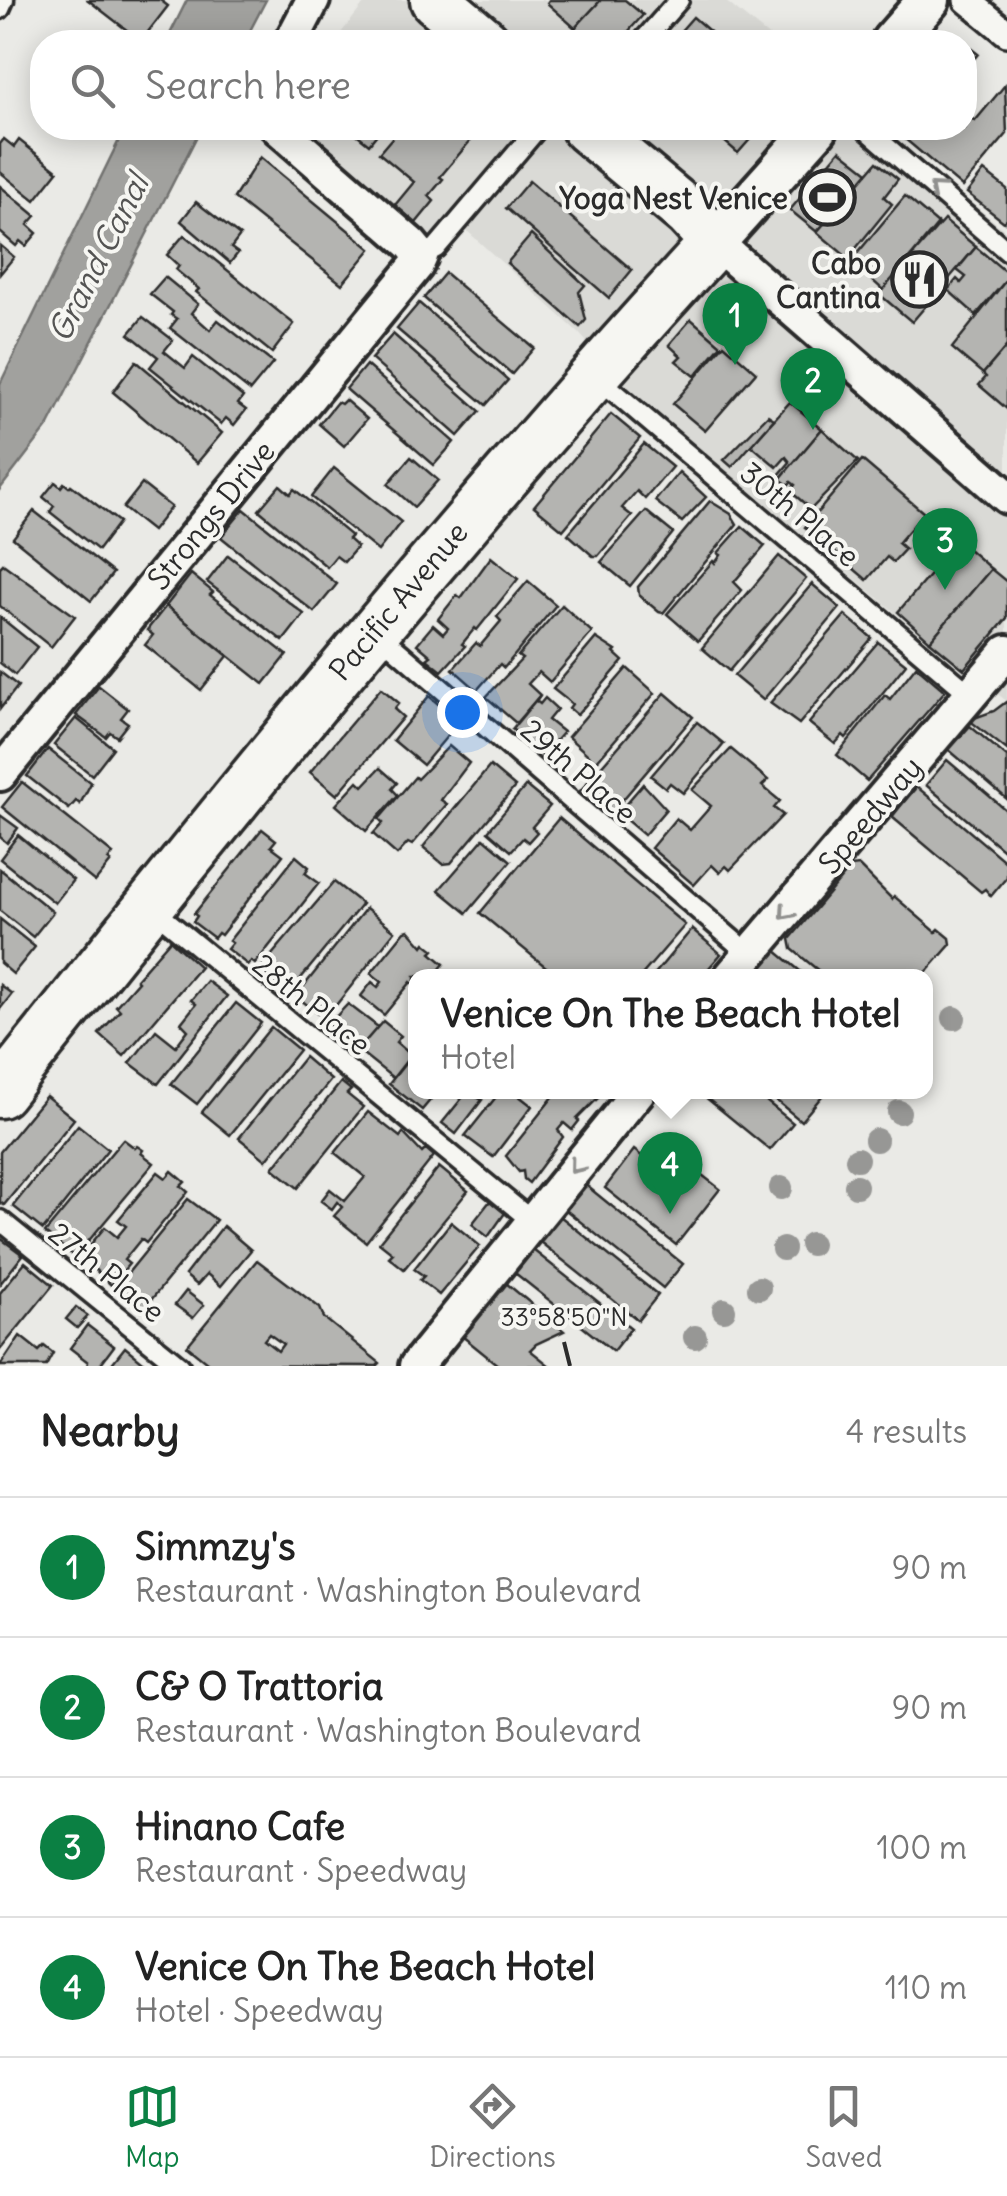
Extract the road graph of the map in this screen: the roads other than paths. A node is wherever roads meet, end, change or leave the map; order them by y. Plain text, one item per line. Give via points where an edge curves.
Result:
1 (4, 0) edge
2 (313, 0) edge
3 (435, 0) edge
4 (678, 0) edge
5 (929, 0) edge
6 (967, 0) edge
7 (0, 9) edge
8 (297, 30) edge
9 (471, 30) edge
10 (652, 30) edge
11 (903, 30) edge
12 (1007, 33) edge
13 (291, 140) edge
14 (528, 140) edge
15 (600, 140) edge
16 (806, 140) edge
17 (878, 140) edge
18 (715, 242) junction
19 (1007, 251) edge
20 (421, 256) junction
21 (594, 375) junction
22 (1007, 497) edge
23 (373, 630) junction
24 (1007, 652) edge
25 (971, 695) junction
26 (0, 774) edge
27 (149, 906) junction
28 (740, 966) edge
29 (0, 1093) edge
30 (632, 1099) edge
31 (0, 1220) edge
32 (532, 1221) junction
33 (180, 1366) edge
34 (416, 1366) edge

1 - 7 lane
2 - 8 street
3 - 9 main road
4 - 10 lane
5 - 11 street
6 - 12 street
13 - 20 street
14 - 20 lane, Strongs Drive via 436,248
15 - 18 main road
16 - 18 street, Pacific Avenue
19 -> 17 lane
18 - 21 main road, Pacific Avenue
18 - 22 street
20 - 26 street, Strongs Drive
21 - 23 main road, Pacific Avenue
21 - 25 lane, 30th Place
23 - 27 main road, Pacific Avenue
23 - 28 lane, 29th Place
24 - 25 street, Speedway
25 -> 28 street, Speedway
27 - 29 main road, Pacific Avenue
27 - 32 lane, 28th Place
30 -> 32 street
31 - 33 lane, 27th Place
32 - 34 street

